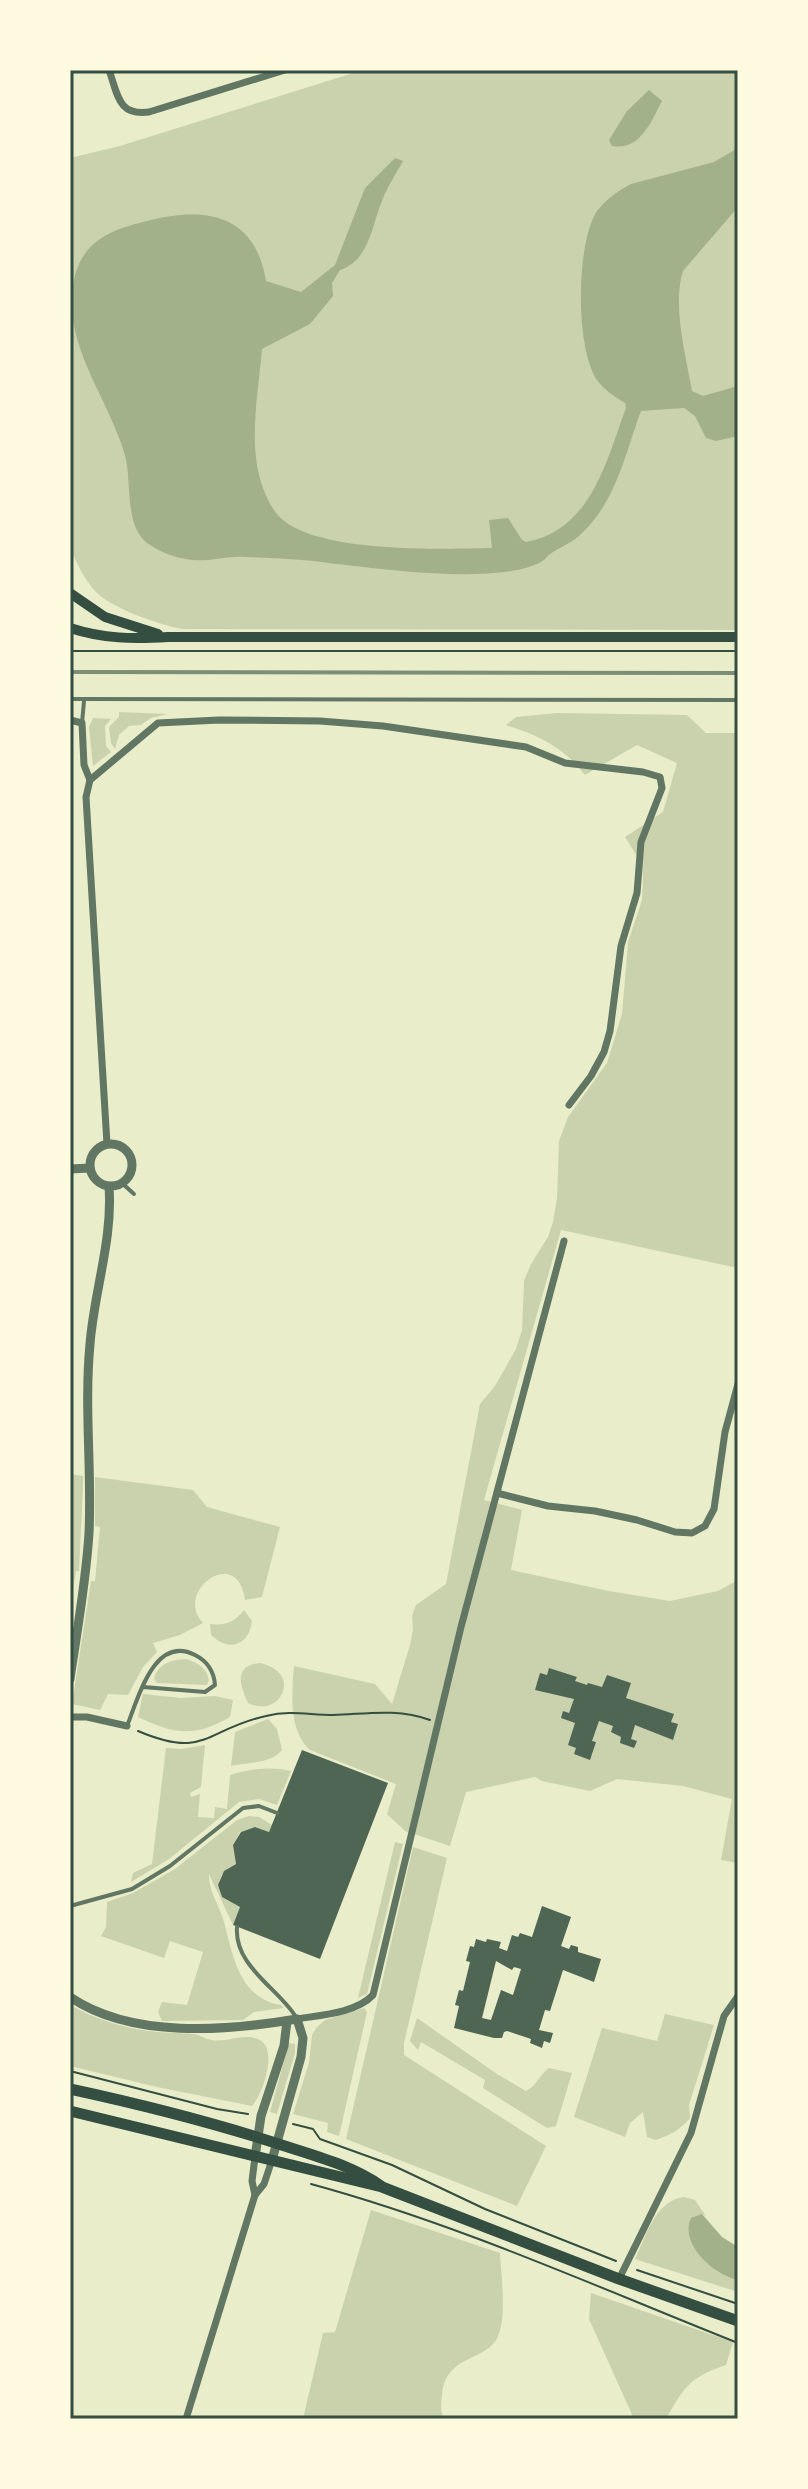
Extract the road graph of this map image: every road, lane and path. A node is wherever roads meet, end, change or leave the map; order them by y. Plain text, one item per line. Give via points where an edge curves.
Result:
1 (109, 70) edge
2 (285, 70) edge
3 (70, 593) edge
4 (70, 628) edge
5 (168, 637) junction
6 (738, 637) edge
7 (70, 651) edge
8 (738, 651) edge
9 (70, 699) edge
10 (84, 700) junction
11 (738, 700) edge
12 (70, 720) edge
13 (82, 723) junction
14 (90, 780) junction
15 (569, 1105) dead end
16 (107, 1144) junction
17 (90, 1168) junction
18 (70, 1169) edge
19 (123, 1184) junction
20 (109, 1187) junction
21 (134, 1194) dead end
22 (564, 1241) dead end
23 (738, 1384) edge
24 (497, 1493) junction
25 (70, 1679) edge
26 (143, 1687) junction
27 (70, 1717) edge
28 (439, 1723) junction
29 (127, 1726) junction
30 (277, 1813) dead end
31 (70, 1906) edge
32 (237, 1927) dead end
33 (738, 1996) edge
34 (70, 1997) edge
35 (292, 2020) junction
36 (70, 2071) edge
37 (70, 2089) edge
38 (70, 2111) edge
39 (261, 2116) junction
40 (283, 2122) junction
41 (258, 2137) junction
42 (277, 2143) junction
43 (255, 2157) junction
44 (272, 2160) junction
45 (306, 2182) dead end
46 (382, 2187) junction
47 (255, 2195) junction
48 (625, 2265) junction
49 (619, 2279) junction
50 (738, 2304) edge
51 (738, 2321) edge
52 (738, 2343) edge
53 (186, 2419) edge

1 - 2 street via 122,106 134,114
3 - 5 main road via 105,617
4 - 5 main road via 127,640
5 - 6 main road
7 - 8 path
9 - 10 lane
10 - 11 lane
10 - 13 lane
12 - 13 street
13 - 14 street
14 - 15 street via 158,723 219,720 383,726 526,747 565,763 660,777 662,788 641,842 637,893 621,946 610,1031 591,1076
14 - 16 street via 86,797
16 - 17 street via 94,1153
16 - 19 street via 123,1147 132,1160
17 - 18 street
17 - 20 street via 96,1180
19 - 20 street
19 - 21 lane
20 - 25 street via 90,1345 89,1534
22 - 24 street
23 - 24 street via 714,1509 705,1526 692,1533
24 - 28 street
26 - 26 lane via 205,1692 215,1685 204,1660 177,1651 160,1659
26 - 29 lane
27 - 29 street
28 - 29 path via 388,1710 331,1715 300,1711 264,1716 185,1744 161,1741
28 - 35 street via 373,1995 341,2011
30 - 31 lane via 259,1806 243,1808 132,1889
32 - 35 lane via 240,1949 251,1968 280,1995
33 - 48 street via 724,2016 691,2133
34 - 35 street via 119,2020 159,2027
35 - 39 street
35 - 40 street via 303,2038
36 - 39 path
37 - 41 main road
38 - 43 main road
39 - 41 street
40 - 42 street
40 - 48 path via 313,2129 320,2139
41 - 42 main road
41 - 43 street
42 - 44 street
42 - 46 main road via 367,2176
43 - 44 main road
43 - 47 street
44 - 46 main road
44 - 47 street
45 - 52 path via 376,2201
46 - 49 main road
47 - 53 street
48 - 49 street
48 - 50 path
49 - 51 main road

